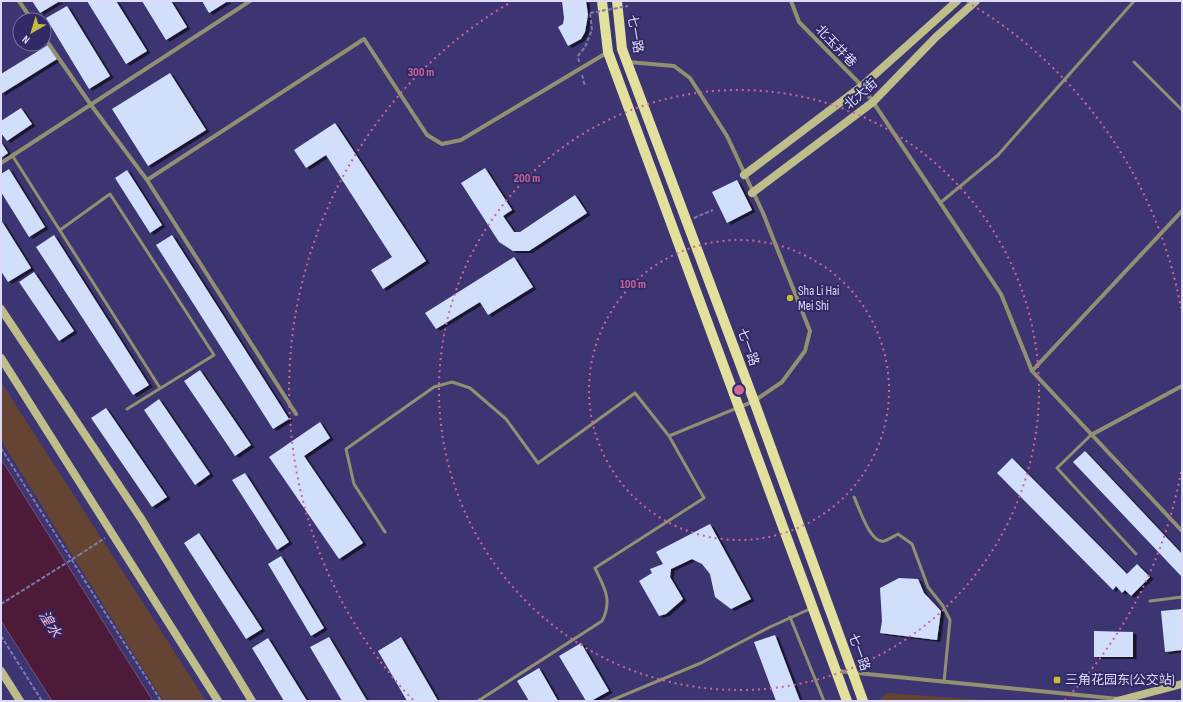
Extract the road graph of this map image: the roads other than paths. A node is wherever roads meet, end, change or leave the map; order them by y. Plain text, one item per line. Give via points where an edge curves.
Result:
1 (19, 1) edge
2 (250, 1) edge
3 (602, 1) edge
4 (617, 1) edge
5 (791, 1) edge
6 (957, 1) edge
7 (976, 1) edge
8 (1134, 1) edge
9 (27, 12) edge
10 (52, 49) edge
11 (608, 52) junction
12 (627, 62) junction
13 (1134, 62) dead end
14 (862, 86) junction
15 (873, 102) junction
16 (91, 105) junction
17 (1182, 109) edge
18 (12, 155) junction
19 (1, 163) edge
20 (744, 175) junction
21 (147, 180) junction
22 (752, 193) junction
23 (940, 203) junction
24 (1182, 211) edge
25 (60, 230) junction
26 (1, 309) edge
27 (1, 358) edge
28 (1032, 371) junction
29 (1182, 386) edge
30 (160, 388) junction
31 (754, 401) junction
32 (740, 407) junction
33 (127, 409) dead end
34 (296, 414) dead end
35 (1091, 435) junction
36 (669, 436) junction
37 (854, 497) dead end
38 (1182, 531) edge
39 (385, 532) dead end
40 (1136, 554) dead end
41 (1182, 597) edge
42 (1150, 601) dead end
43 (814, 607) junction
44 (790, 617) junction
45 (1, 671) edge
46 (837, 671) junction
47 (853, 672) junction
48 (944, 682) junction
49 (1182, 684) edge
50 (1119, 700) edge
51 (20, 701) edge
52 (218, 701) edge
53 (252, 701) edge
54 (478, 701) edge
55 (610, 701) edge
56 (824, 701) edge
57 (847, 701) edge
58 (863, 701) edge

1 - 9 street
2 - 16 street
3 - 11 main road, 七一路
4 - 12 main road, 七一路 via 622,49
5 - 14 street, 北玉井巷 via 799,22
6 - 14 main road, 北大街
7 - 15 main road, 北大街 via 936,37
8 - 23 lane via 998,154
10 - 16 street
11 - 21 street via 461,140 442,144 427,135 364,39
11 - 32 main road, 七一路
12 - 20 street via 674,66 690,78 727,136
12 - 31 main road, 七一路
13 - 17 lane
14 - 15 street, 北玉井巷
14 - 20 main road, 北大街
15 - 22 main road, 北大街
15 - 23 street, 北玉井巷
16 - 18 street
16 - 21 street
18 - 19 street
18 - 25 lane
20 - 22 street
21 - 34 street
22 - 31 street via 763,213 810,331 805,351 782,382
23 - 28 street, 北玉井巷 via 1001,294
24 - 28 street
25 - 30 lane
25 - 30 lane via 110,194 214,355
26 - 53 main road via 142,520
27 - 52 main road
28 - 35 street
29 - 35 street
30 - 33 lane
31 - 32 street
31 - 47 main road, 七一路
32 - 36 lane
32 - 43 main road, 七一路
35 - 38 street
35 - 40 lane via 1057,468
36 - 39 lane via 635,393 538,463 506,419 470,388 457,383 434,386 346,449 354,484
36 - 54 lane via 704,498 595,568 607,594 608,604 602,621
37 - 48 lane via 871,535 878,541 898,534 912,544 928,587 950,620
41 - 42 lane
43 - 44 lane
43 - 46 main road, 七一路
44 - 55 lane via 701,663
44 - 56 lane
45 - 51 main road
46 - 47 street
46 - 57 main road, 七一路
47 - 48 street
47 - 58 main road, 七一路
48 - 50 street
49 - 50 main road

